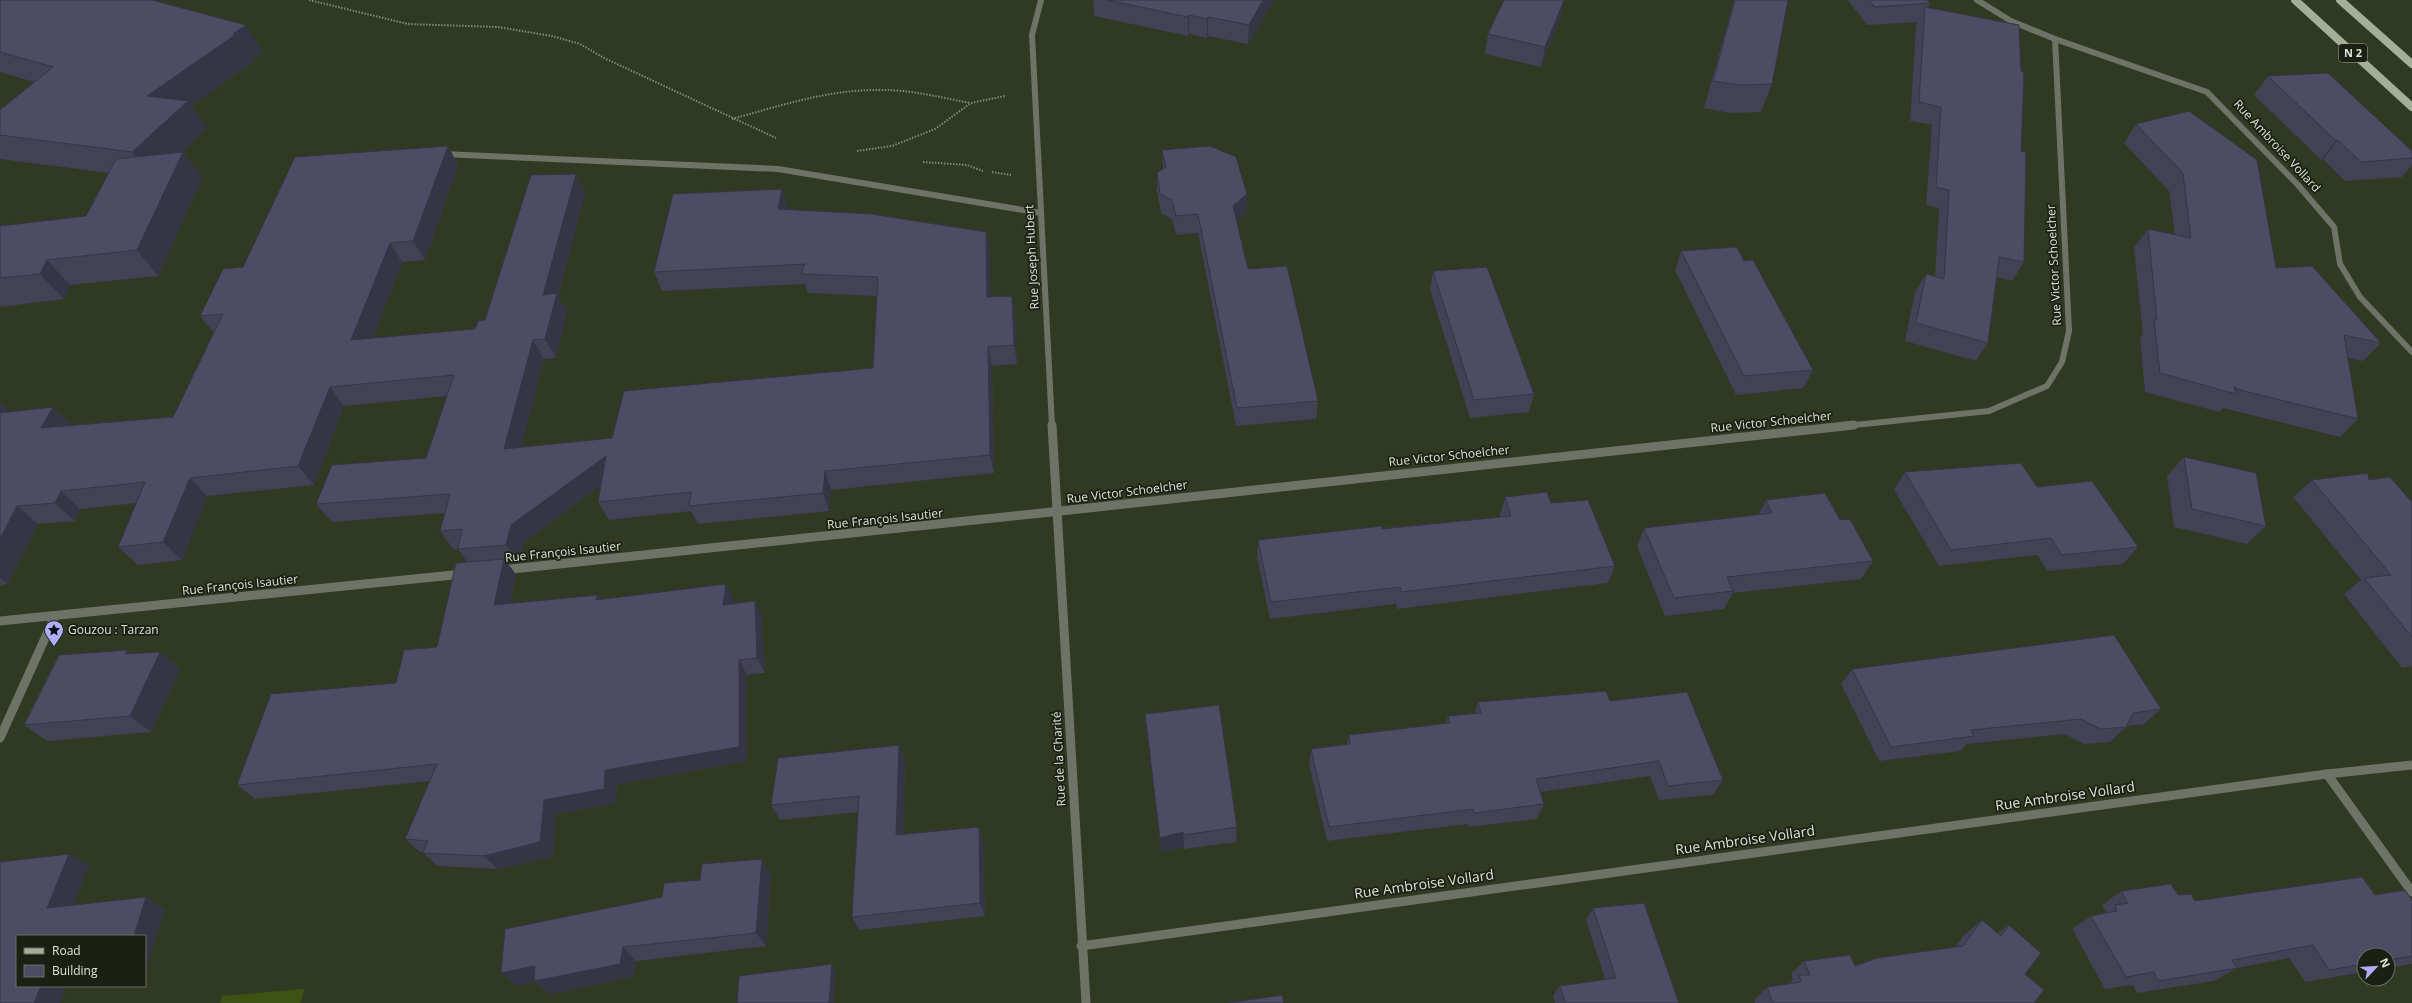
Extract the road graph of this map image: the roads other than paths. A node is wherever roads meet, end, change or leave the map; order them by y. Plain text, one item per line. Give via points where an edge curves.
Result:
1 (1041, 0) edge
2 (1977, 0) edge
3 (2295, 0) edge
4 (2340, 0) edge
5 (2054, 39) junction
6 (2412, 64) edge
7 (2412, 107) edge
8 (431, 154) edge
9 (1041, 213) junction
10 (2412, 352) edge
11 (1056, 513) junction
12 (494, 571) edge
13 (471, 573) edge
14 (56, 616) junction
15 (0, 621) edge
16 (0, 738) edge
17 (2412, 765) edge
18 (2327, 774) junction
19 (2412, 892) edge
20 (1081, 946) junction
21 (1086, 1003) edge

1 - 9 street, Rue Joseph Hubert via 1032,35
2 - 5 street via 2011,21
3 - 7 main road, N 2
4 - 6 main road, N 2
5 - 10 street, Rue Ambroise Vollard via 2207,92 2298,185 2334,226 2340,264 2360,297
5 - 11 street, Rue Victor Schoelcher via 2069,331 2062,362 2048,386 1989,411 1116,504
8 - 9 street via 778,169
9 - 11 street, Rue Joseph Hubert
11 - 12 street, Rue François Isautier
11 - 20 street, Rue de la Charité
13 - 14 street, Rue François Isautier
14 - 15 street, Rue François Isautier
14 - 16 street
17 - 18 street, Rue Ambroise Vollard
18 - 19 street
18 - 20 street, Rue Ambroise Vollard
20 - 21 street, Rue de la Charité

